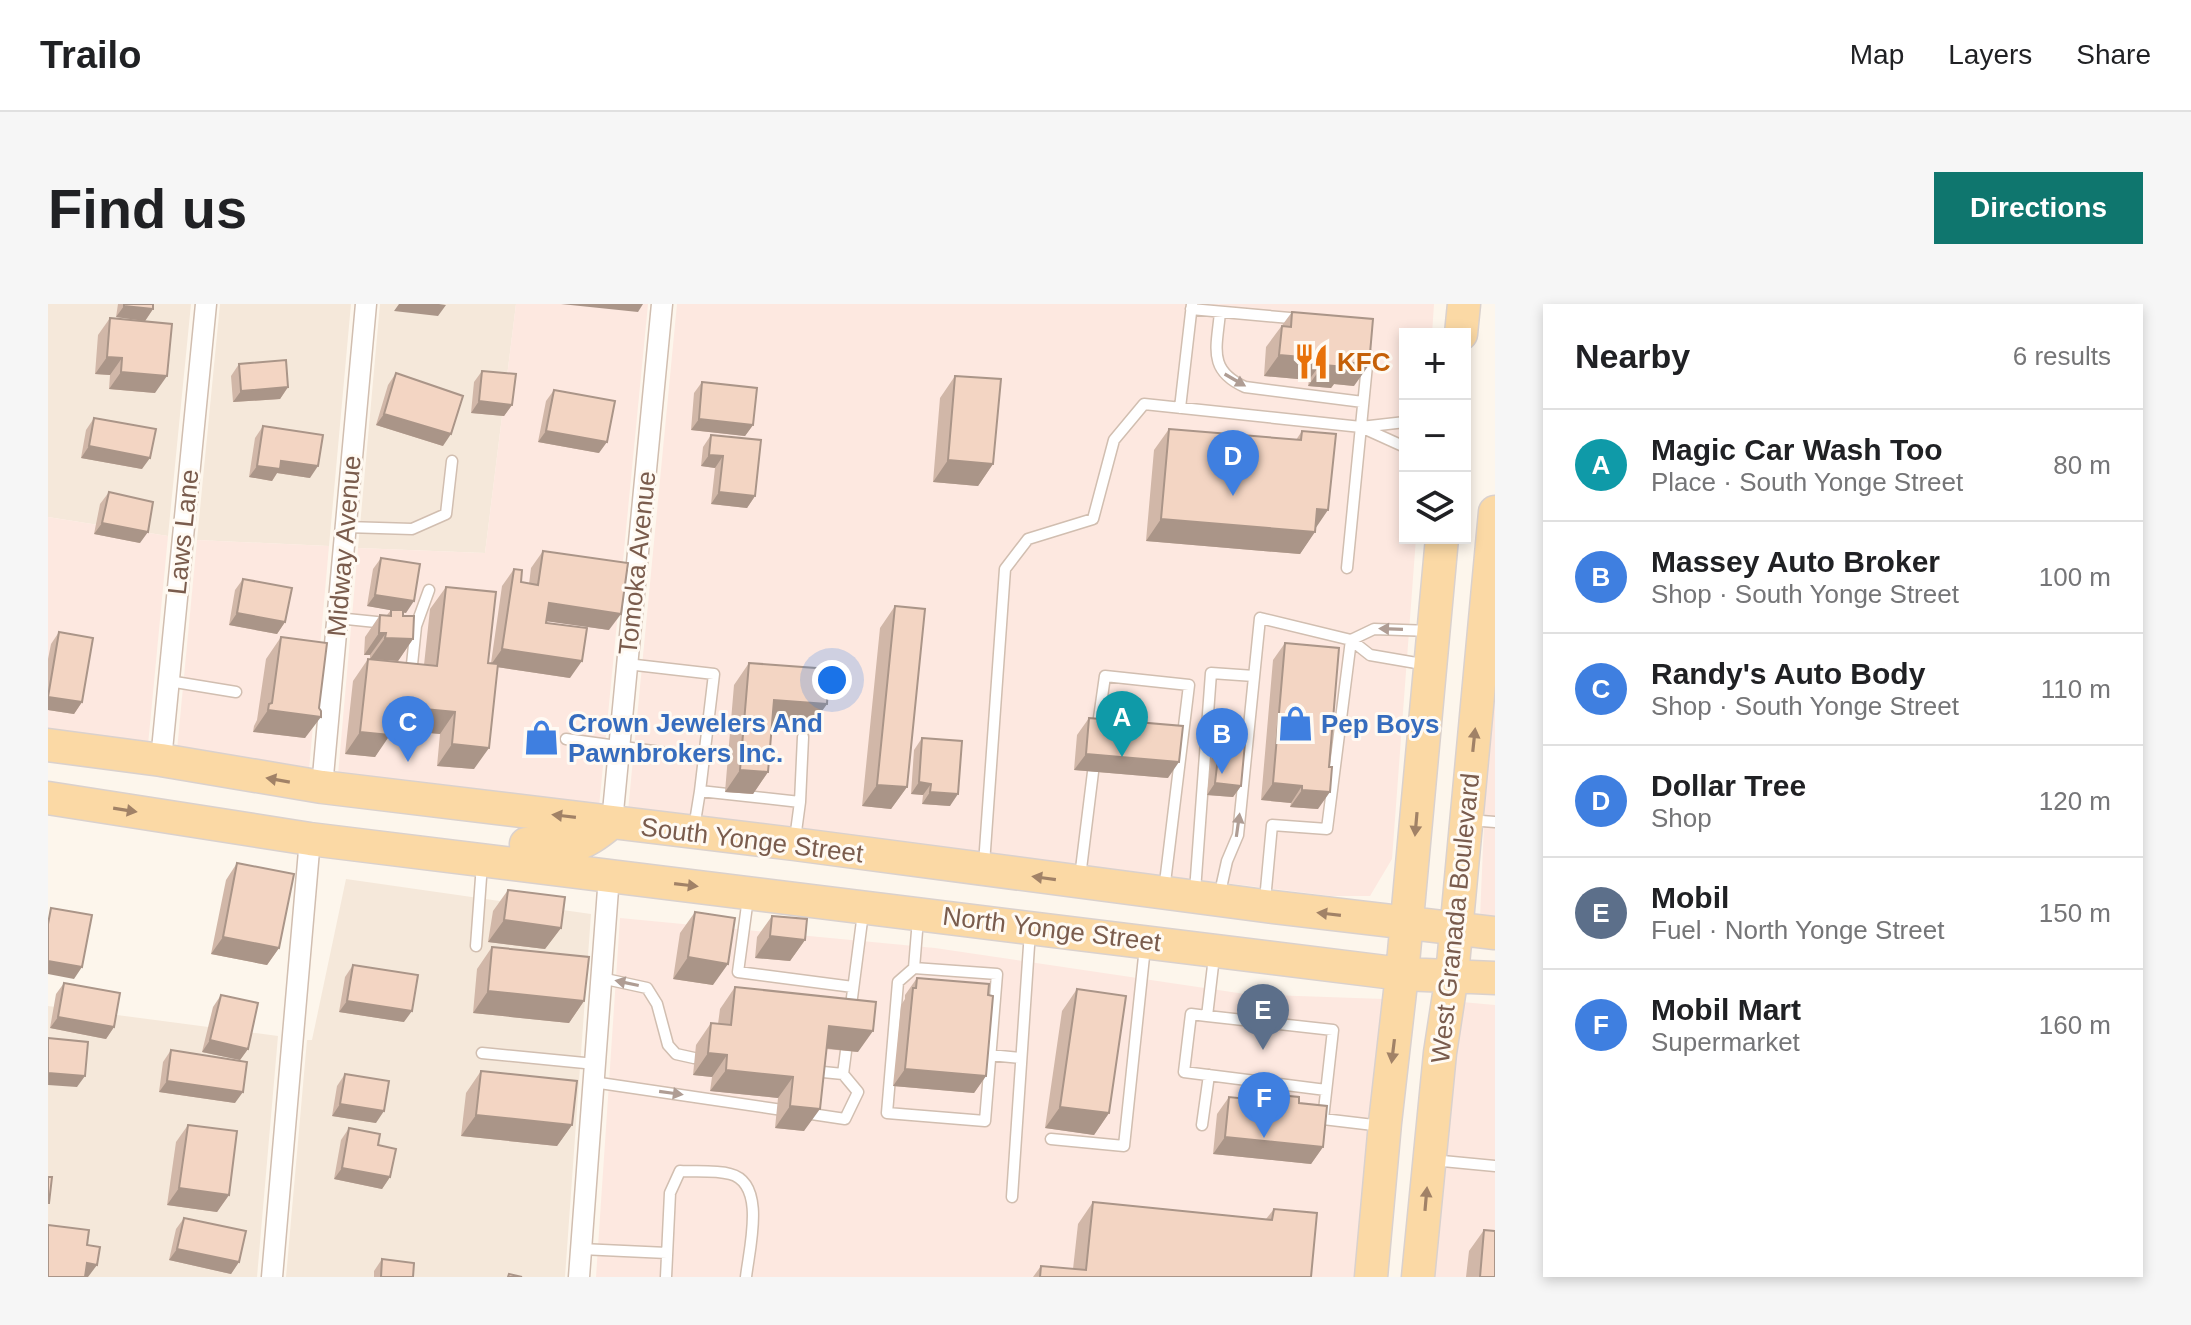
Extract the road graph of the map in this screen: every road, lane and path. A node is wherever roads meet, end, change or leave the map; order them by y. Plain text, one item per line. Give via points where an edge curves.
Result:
1 (206, 304) edge
2 (366, 304) edge
3 (662, 304) edge
4 (1464, 304) edge
5 (1191, 306) edge
6 (1220, 312) junction
7 (1311, 320) edge
8 (1462, 328) edge
9 (1369, 341) edge
10 (1363, 402) junction
11 (1180, 408) junction
12 (1399, 423) edge
13 (1361, 427) junction
14 (1399, 444) edge
15 (452, 461) dead end
16 (1495, 512) edge
17 (346, 527) junction
18 (1441, 544) edge
19 (1347, 568) dead end
20 (429, 590) dead end
21 (337, 618) junction
22 (416, 626) junction
23 (1433, 631) junction
24 (1351, 640) junction
25 (627, 664) junction
26 (1431, 665) junction
27 (396, 673) edge
28 (1254, 676) junction
29 (169, 681) junction
30 (236, 692) dead end
31 (1097, 736) edge
32 (803, 737) dead end
33 (566, 739) dead end
34 (48, 745) edge
35 (619, 746) junction
36 (704, 758) junction
37 (161, 760) junction
38 (1093, 772) edge
39 (322, 787) junction
40 (700, 791) junction
41 (48, 798) edge
42 (800, 802) junction
43 (1481, 821) edge
44 (612, 822) junction
45 (694, 832) junction
46 (310, 839) junction
47 (794, 844) junction
48 (386, 847) junction
49 (482, 859) junction
50 (984, 870) junction
51 (609, 876) junction
52 (1080, 883) junction
53 (749, 893) junction
54 (1192, 897) junction
55 (864, 906) junction
56 (1265, 906) junction
57 (919, 913) junction
58 (1407, 924) junction
59 (1030, 927) junction
60 (1456, 929) junction
61 (1495, 933) edge
62 (1146, 941) junction
63 (476, 946) dead end
64 (1215, 948) junction
65 (914, 968) junction
66 (1402, 974) junction
67 (1452, 975) junction
68 (601, 978) junction
69 (1495, 978) edge
70 (853, 987) junction
71 (1125, 1003) edge
72 (1139, 1005) junction
73 (1207, 1016) junction
74 (849, 1022) edge
75 (846, 1051) edge
76 (482, 1053) dead end
77 (990, 1055) junction
78 (694, 1058) dead end
79 (1021, 1058) junction
80 (811, 1071) edge
81 (594, 1073) junction
82 (843, 1074) junction
83 (1209, 1075) junction
84 (1326, 1090) junction
85 (1202, 1125) dead end
86 (1384, 1126) junction
87 (1051, 1139) dead end
88 (1430, 1160) junction
89 (1495, 1166) edge
90 (1012, 1197) dead end
91 (581, 1249) junction
92 (667, 1253) junction
93 (272, 1277) edge
94 (579, 1277) edge
95 (666, 1277) edge
96 (746, 1277) edge
97 (1371, 1277) edge
98 (1418, 1277) edge

1 - 29 street, Laws Lane
2 - 17 street, Midway Avenue
3 - 25 street, Tomoka Avenue
4 - 8 main road
5 - 6 lane
5 - 11 lane
6 - 7 lane
6 -> 10 lane via 1216,361 1233,382
9 - 10 lane
10 - 13 lane
11 - 13 lane
11 - 50 lane via 1144,404 1114,440 1093,519 1028,539 1005,569
12 - 13 lane
13 - 14 lane
13 - 19 lane
15 - 17 lane via 446,514 412,529
43 -> 16 main road, West Granada Boulevard via 1482,703
17 - 21 street, Midway Avenue
18 - 23 main road, West Granada Boulevard
20 - 22 lane
21 - 22 lane
21 - 39 street, Midway Avenue
22 - 27 lane via 411,675
23 -> 24 lane via 1374,629
23 - 26 main road, West Granada Boulevard
24 - 26 lane via 1370,655
24 - 28 lane via 1260,618
24 - 56 lane via 1327,829 1272,825
25 - 35 street, Tomoka Avenue
25 - 36 lane via 714,674
26 -> 58 main road, West Granada Boulevard
54 -> 28 lane via 1227,861 1238,835
28 - 54 lane via 1211,673
29 - 30 lane
29 - 37 street, Laws Lane
31 - 54 lane via 1105,676 1189,685
32 - 42 lane
33 - 35 lane
34 - 37 main road, South Yonge Street
35 - 36 lane
35 - 44 street, Tomoka Avenue
36 - 40 lane
39 -> 37 main road, South Yonge Street
38 - 52 lane
44 -> 39 main road, South Yonge Street
40 - 42 lane
40 - 45 lane
41 -> 46 main road
42 - 47 lane
43 - 60 main road, West Granada Boulevard
44 - 45 main road, South Yonge Street
44 - 48 main road via 571,848 412,835
45 - 47 main road, South Yonge Street
46 - 48 main road
46 - 93 street
47 - 50 main road, South Yonge Street
48 - 49 main road
49 - 51 main road
49 - 63 lane
52 -> 50 main road, South Yonge Street
51 -> 53 main road, North Yonge Street
51 - 68 street
52 - 54 main road, South Yonge Street
53 - 55 main road, North Yonge Street
53 - 70 lane via 738,972
54 - 56 main road, South Yonge Street
55 - 57 main road, North Yonge Street
55 - 70 lane
58 -> 56 main road, South Yonge Street
57 - 59 main road, North Yonge Street
57 - 65 lane
58 - 60 main road, South Yonge Street
58 - 66 main road, West Granada Boulevard
59 - 62 main road, North Yonge Street
59 - 79 lane
60 - 61 main road
60 - 67 main road, West Granada Boulevard
62 - 64 main road, North Yonge Street
62 - 72 lane
64 - 66 main road, North Yonge Street
64 - 73 lane
65 - 77 lane via 997,974
65 - 77 lane via 898,982 887,1113 985,1121
66 - 67 main road, North Yonge Street
66 -> 86 main road, West Granada Boulevard
67 - 69 main road, North Yonge Street
67 - 88 main road, West Granada Boulevard
78 -> 68 lane via 676,1054 668,1045 647,988
68 - 81 street
70 - 74 lane
71 - 72 lane
72 - 87 lane via 1124,1146
73 - 83 lane via 1191,1014 1184,1072
73 - 84 lane via 1333,1030
75 - 82 lane
76 - 81 lane
77 - 79 lane
79 - 90 lane
80 - 82 lane
81 -> 82 lane via 845,1119 858,1092
81 - 91 street
83 - 84 lane
83 - 85 lane
84 - 86 lane via 1323,1119
86 - 97 main road, West Granada Boulevard
88 - 89 lane
98 -> 88 main road, West Granada Boulevard
91 - 92 lane
91 - 94 street
92 - 95 lane
92 - 96 lane via 670,1193 680,1171 732,1174 747,1183 754,1199

